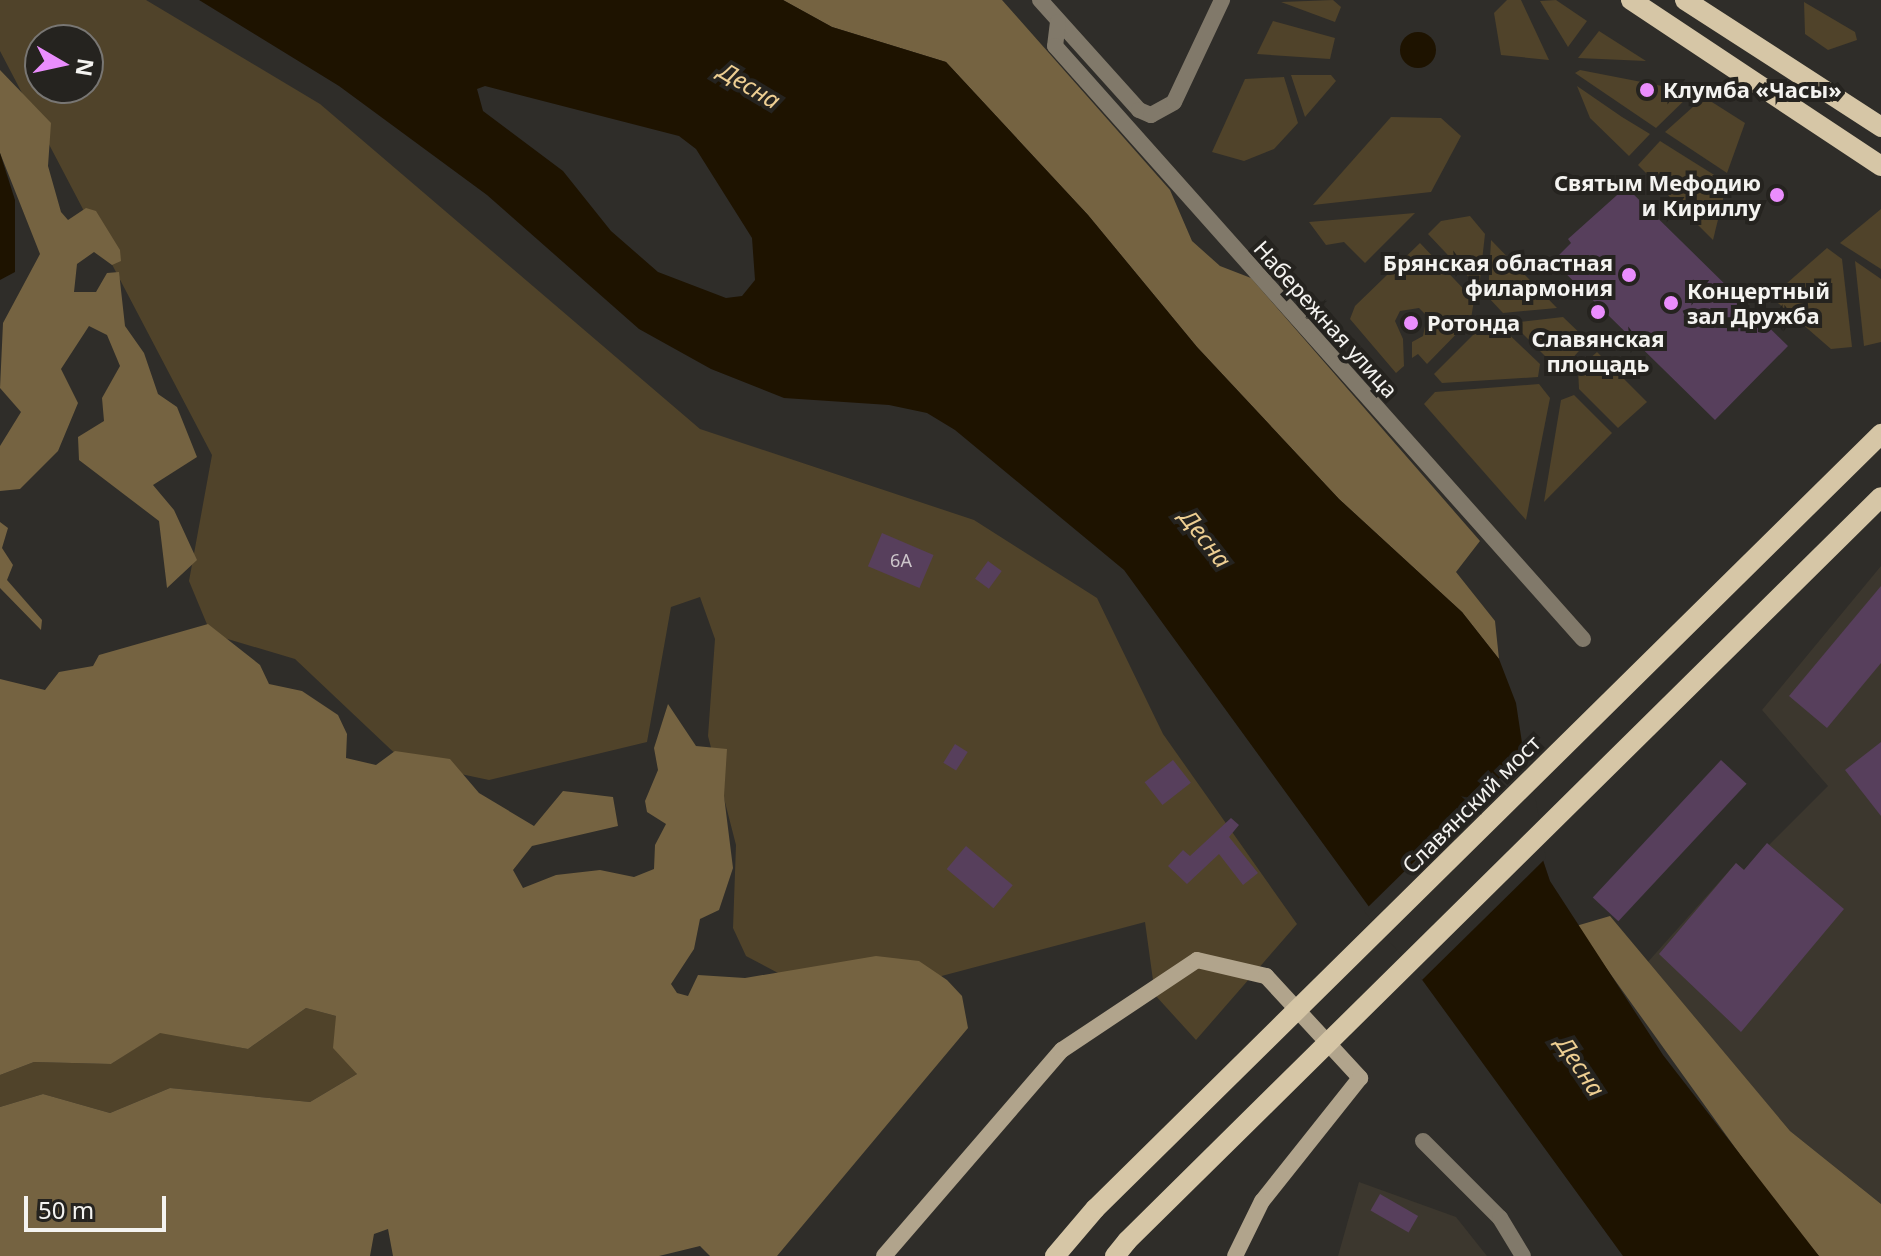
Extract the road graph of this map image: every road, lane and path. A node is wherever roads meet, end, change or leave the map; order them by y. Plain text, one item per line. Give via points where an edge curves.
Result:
1 (1040, 0) edge
2 (1222, 0) edge
3 (1631, 0) edge
4 (1685, 0) edge
5 (1058, 22) junction
6 (1881, 127) edge
7 (1881, 166) edge
8 (1881, 434) edge
9 (1881, 497) edge
10 (1583, 639) dead end
11 (1423, 1141) dead end
12 (1121, 1248) edge
13 (884, 1256) edge
14 (1055, 1256) edge
15 (1235, 1256) edge
16 (1523, 1256) edge

1 - 5 street, Набережная улица
2 - 5 street, Набережная улица via 1174,102 1163,113 1139,110
3 - 7 main road
4 - 6 main road
5 - 10 street, Набережная улица via 1055,46
8 - 14 main road, Славянский мост, bridge via 1095,1209
9 - 12 main road, bridge
11 - 16 street via 1500,1218
13 - 15 street via 1062,1050 1197,960 1266,976 1360,1078 1262,1201

